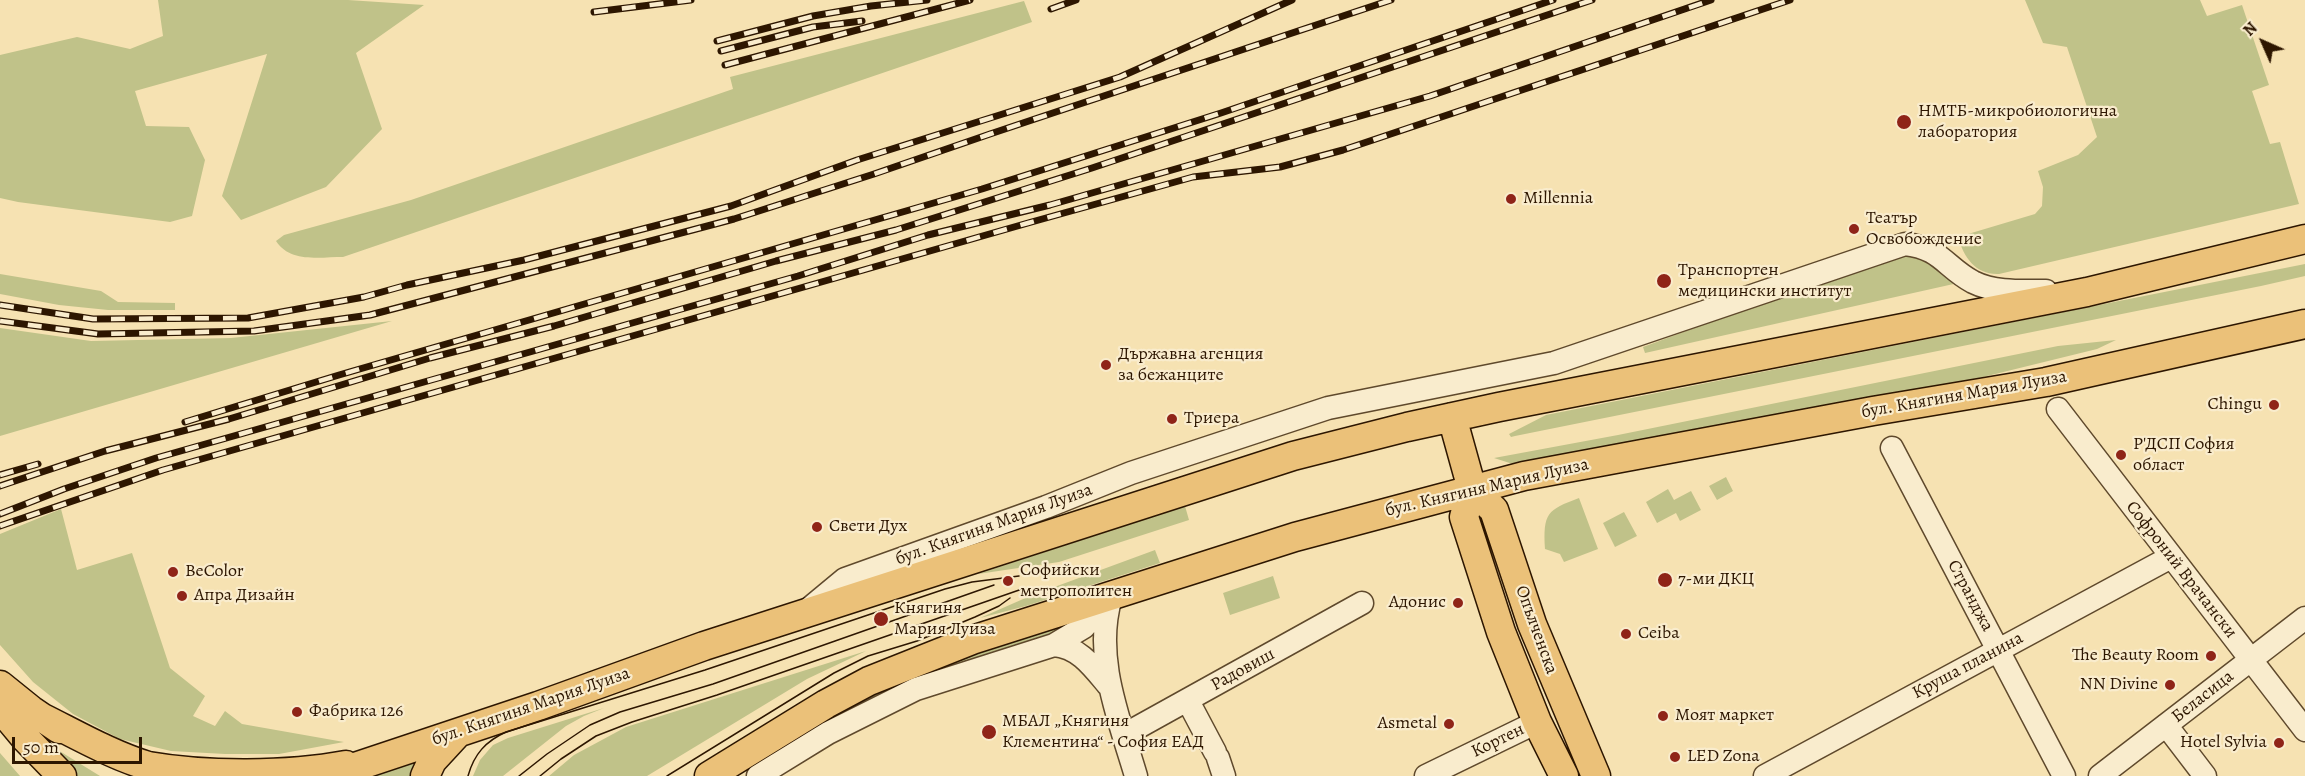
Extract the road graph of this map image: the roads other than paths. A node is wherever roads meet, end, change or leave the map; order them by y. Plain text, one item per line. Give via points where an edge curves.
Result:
1 (2305, 239) edge
2 (2087, 292) junction
3 (2305, 324) edge
4 (2058, 409) dead end
5 (1452, 417) junction
6 (1892, 448) dead end
7 (1472, 489) junction
8 (2171, 557) junction
9 (1112, 595) junction
10 (1362, 603) dead end
11 (802, 614) junction
12 (2305, 618) edge
13 (1054, 645) junction
14 (1999, 650) junction
15 (2251, 659) junction
16 (0, 685) edge
17 (1108, 685) junction
18 (1188, 701) junction
19 (0, 708) edge
20 (1537, 722) junction
21 (2166, 725) junction
22 (35, 729) junction
23 (2305, 730) edge
24 (458, 733) junction
25 (1124, 735) junction
26 (374, 760) junction
27 (1219, 762) edge
28 (1453, 770) edge
29 (54, 776) edge
30 (62, 776) edge
31 (128, 776) edge
32 (328, 776) edge
33 (425, 776) edge
34 (709, 776) edge
35 (758, 776) edge
36 (1136, 776) edge
37 (1426, 776) edge
38 (1564, 776) edge
39 (1596, 776) edge
40 (1766, 776) edge
41 (2064, 776) edge
42 (2100, 776) edge
43 (2205, 776) edge

1 - 2 main road, бул. Княгиня Мария Луиза
2 - 5 main road, бул. Княгиня Мария Луиза
2 - 11 street, бул. Княгиня Мария Луиза via 2003,291 1964,276 1921,246 1905,244 1554,363 1328,408 1142,470 845,579
3 - 7 main road, бул. Княгиня Мария Луиза via 2046,382 1592,463
4 - 8 street, Софроний Врачански
5 - 7 main road
5 - 11 main road, бул. Княгиня Мария Луиза via 1293,456
6 - 14 street, Странджа
7 - 9 main road, бул. Княгиня Мария Луиза via 1295,537
7 - 20 main road, Опълченска via 1464,517 1501,632
7 - 39 main road, Опълченска via 1494,510 1532,624
8 - 14 street, Круша планина
8 - 15 street, Софроний Врачански
9 - 13 street via 1083,627
9 - 17 street via 1104,635
9 - 34 main road, бул. Княгиня Мария Луиза via 972,640 869,681
10 - 18 street, Радовиш
11 - 24 main road, бул. Княгиня Мария Луиза
12 - 15 street, Беласица
13 - 17 street via 1078,653
13 - 35 street via 916,689 828,734
14 - 40 street, Круша планина
14 - 41 street, Странджа
15 - 21 street, Беласица
15 - 23 street, Софроний Врачански
16 - 22 main road
17 - 25 street
18 - 25 street, Радовиш
18 - 27 street
19 - 22 main road
20 - 28 street, Кортен
20 - 38 main road, Опълченска
21 - 42 street, Беласица
21 - 43 street
22 - 26 main road via 149,766 190,774 267,774
22 - 29 main road
22 - 30 main road
22 - 31 main road
24 - 26 main road, бул. Княгиня Мария Луиза
24 - 33 main road via 432,761
25 - 36 street
26 - 32 main road, бул. Княгиня Мария Луиза
28 - 37 street, Кортен

